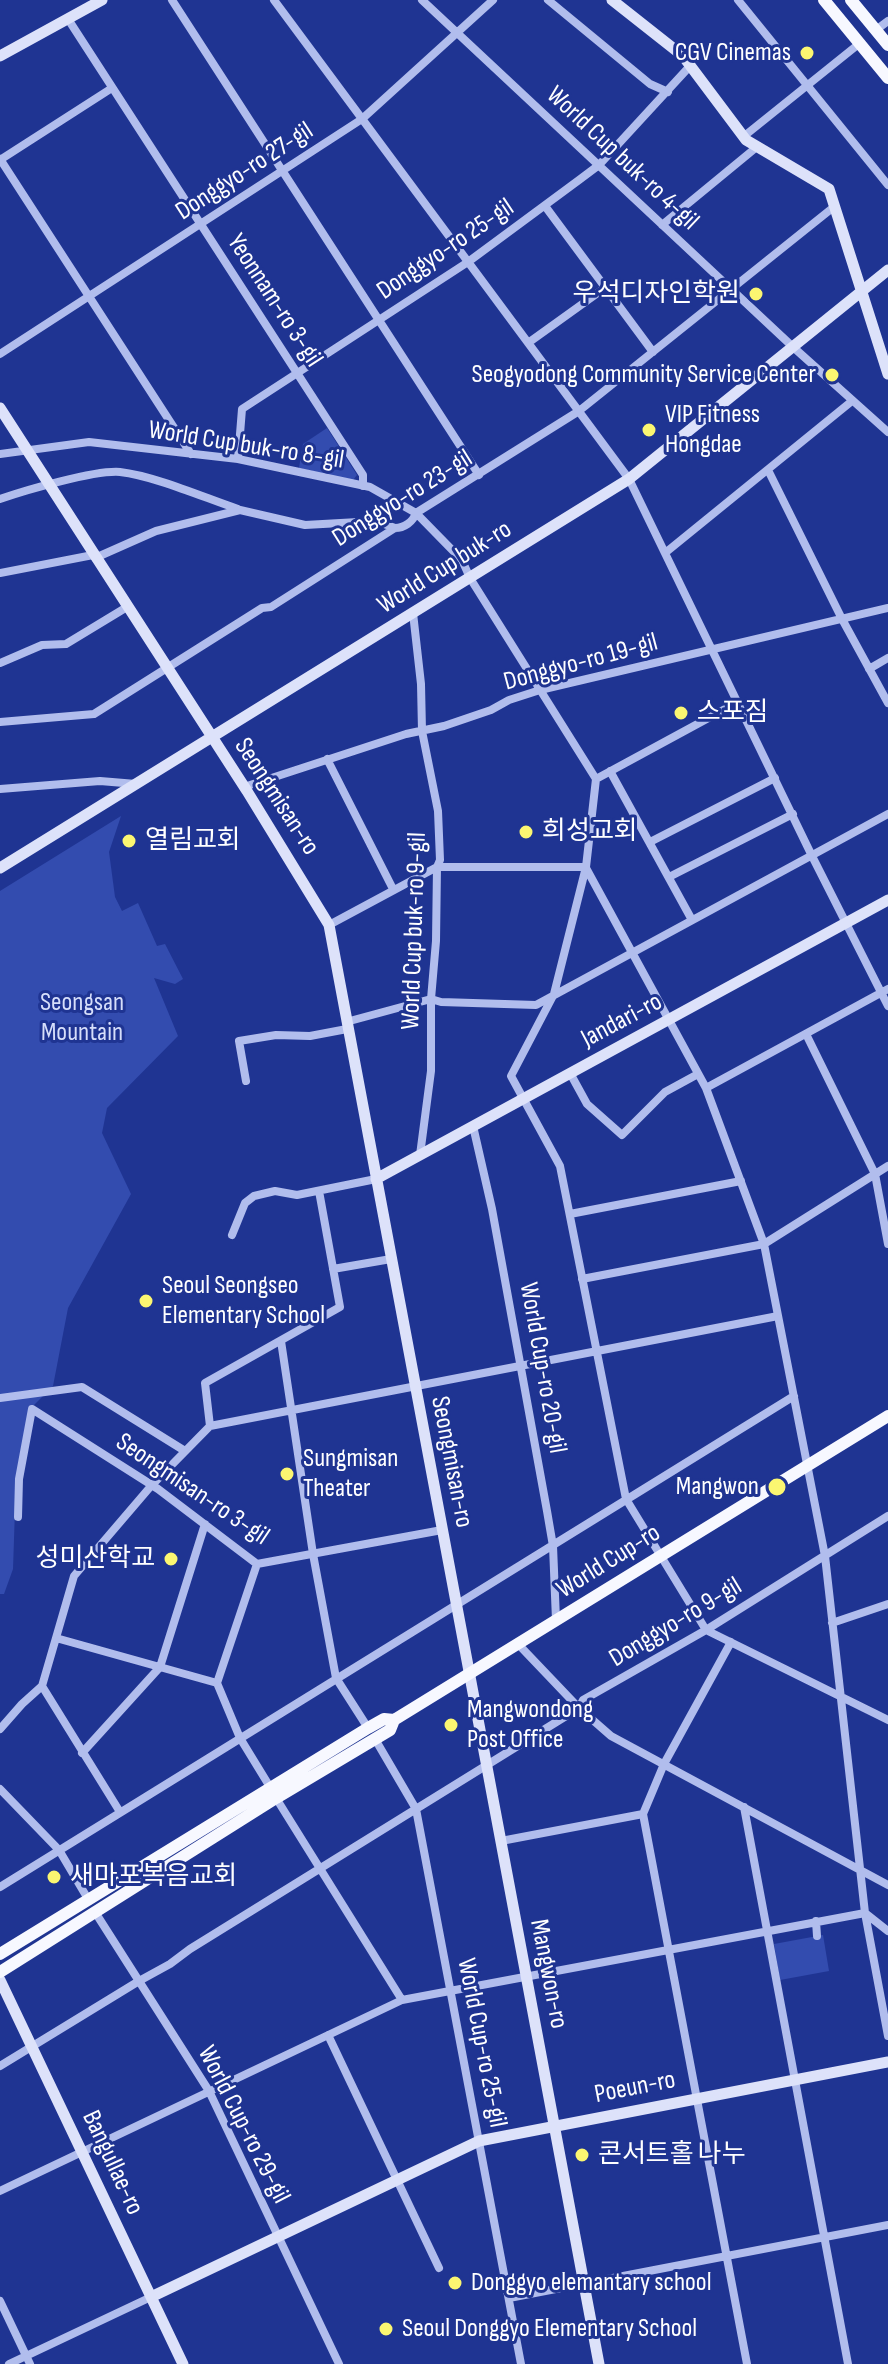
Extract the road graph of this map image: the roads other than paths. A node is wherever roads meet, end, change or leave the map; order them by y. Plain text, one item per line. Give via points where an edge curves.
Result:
1 (102, 0) edge
2 (172, 0) edge
3 (274, 0) edge
4 (422, 0) edge
5 (493, 0) edge
6 (548, 0) edge
7 (612, 0) edge
8 (738, 0) edge
9 (824, 0) edge
10 (851, 0) edge
11 (68, 19) junction
12 (888, 21) edge
13 (876, 30) junction
14 (457, 32) junction
15 (860, 43) junction
16 (888, 45) edge
17 (0, 56) edge
18 (690, 66) junction
19 (888, 78) edge
20 (807, 85) junction
21 (112, 88) junction
22 (668, 92) junction
23 (362, 119) junction
24 (743, 137) junction
25 (758, 146) junction
26 (0, 160) edge
27 (599, 165) junction
28 (283, 171) junction
29 (888, 185) edge
30 (545, 206) junction
31 (835, 206) junction
32 (201, 225) junction
33 (662, 225) junction
34 (468, 262) junction
35 (888, 270) edge
36 (606, 287) junction
37 (731, 289) junction
38 (862, 292) junction
39 (89, 297) junction
40 (379, 320) junction
41 (528, 343) junction
42 (793, 347) junction
43 (653, 352) junction
44 (0, 354) edge
45 (888, 372) edge
46 (298, 373) junction
47 (852, 401) junction
48 (0, 408) edge
49 (579, 411) junction
50 (888, 432) edge
51 (26, 449) junction
52 (0, 454) edge
53 (191, 454) junction
54 (238, 459) junction
55 (768, 470) junction
56 (479, 475) junction
57 (629, 479) junction
58 (49, 485) junction
59 (363, 486) junction
60 (0, 499) edge
61 (240, 510) junction
62 (416, 513) junction
63 (395, 528) junction
64 (665, 553) junction
65 (94, 556) junction
66 (0, 573) edge
67 (470, 578) junction
68 (127, 607) junction
69 (888, 608) edge
70 (413, 613) junction
71 (842, 619) junction
72 (712, 650) junction
73 (888, 658) edge
74 (0, 663) edge
75 (167, 668) junction
76 (869, 669) junction
77 (540, 690) junction
78 (888, 701) edge
79 (738, 702) junction
80 (0, 722) edge
81 (422, 731) junction
82 (210, 736) junction
83 (327, 759) junction
84 (610, 771) junction
85 (775, 778) junction
86 (596, 779) junction
87 (136, 784) junction
88 (244, 787) junction
89 (0, 789) edge
90 (793, 814) junction
91 (888, 814) edge
92 (650, 842) junction
93 (812, 856) junction
94 (437, 867) junction
95 (586, 867) junction
96 (0, 868) edge
97 (669, 877) junction
98 (393, 889) junction
99 (888, 900) edge
100 (692, 920) junction
101 (846, 923) junction
102 (329, 925) junction
103 (632, 953) junction
104 (885, 991) edge
105 (554, 994) junction
106 (431, 999) junction
107 (888, 1006) edge
108 (670, 1020) junction
109 (346, 1025) junction
110 (806, 1034) junction
111 (570, 1073) junction
112 (698, 1074) junction
113 (246, 1081) dead end
114 (706, 1088) junction
115 (524, 1099) junction
116 (473, 1126) junction
117 (420, 1155) junction
118 (888, 1166) edge
119 (875, 1174) junction
120 (376, 1179) junction
121 (741, 1181) junction
122 (319, 1191) junction
123 (570, 1214) junction
124 (232, 1235) dead end
125 (764, 1244) junction
126 (888, 1244) edge
127 (391, 1259) junction
128 (333, 1269) junction
129 (582, 1279) junction
130 (778, 1316) junction
131 (281, 1341) junction
132 (596, 1352) junction
133 (521, 1367) junction
134 (415, 1388) junction
135 (794, 1396) junction
136 (0, 1398) edge
137 (291, 1411) junction
138 (888, 1416) edge
139 (210, 1426) junction
140 (185, 1451) junction
141 (807, 1466) junction
142 (151, 1486) junction
143 (626, 1499) junction
144 (888, 1516) edge
145 (18, 1517) dead end
146 (205, 1524) junction
147 (442, 1530) junction
148 (553, 1546) junction
149 (313, 1554) junction
150 (825, 1556) junction
151 (660, 1557) junction
152 (257, 1564) junction
153 (457, 1604) junction
154 (888, 1604) edge
155 (556, 1620) junction
156 (832, 1623) junction
157 (706, 1630) junction
158 (56, 1638) junction
159 (731, 1642) junction
160 (518, 1644) junction
161 (160, 1667) junction
162 (469, 1674) junction
163 (336, 1678) junction
164 (217, 1683) junction
165 (42, 1686) junction
166 (840, 1697) junction
167 (579, 1708) junction
168 (888, 1720) edge
169 (0, 1729) edge
170 (372, 1734) junction
171 (240, 1738) junction
172 (82, 1753) junction
173 (664, 1764) junction
174 (486, 1765) junction
175 (0, 1789) edge
176 (273, 1793) junction
177 (744, 1807) junction
178 (416, 1809) junction
179 (120, 1812) junction
180 (643, 1814) junction
181 (501, 1841) junction
182 (59, 1850) junction
183 (860, 1867) junction
184 (320, 1868) junction
185 (888, 1885) edge
186 (0, 1887) edge
187 (88, 1899) junction
188 (95, 1912) junction
189 (865, 1913) junction
190 (816, 1921) junction
191 (766, 1931) junction
192 (888, 1931) edge
193 (32, 1935) junction
194 (817, 1936) dead end
195 (40, 1947) junction
196 (668, 1949) junction
197 (0, 1954) edge
198 (0, 1972) edge
199 (526, 1976) junction
200 (0, 1980) edge
201 (139, 1981) junction
202 (450, 1990) junction
203 (402, 2000) junction
204 (328, 2035) junction
205 (888, 2036) edge
206 (32, 2046) junction
207 (888, 2062) edge
208 (0, 2066) edge
209 (794, 2080) junction
210 (209, 2091) junction
211 (697, 2099) junction
212 (554, 2126) junction
213 (479, 2141) junction
214 (83, 2151) junction
215 (397, 2179) junction
216 (0, 2191) edge
217 (888, 2225) edge
218 (277, 2236) junction
219 (824, 2238) junction
220 (726, 2256) junction
221 (439, 2268) dead end
222 (584, 2284) junction
223 (151, 2297) junction
224 (509, 2298) junction
225 (0, 2301) edge
226 (28, 2360) edge
227 (9, 2364) edge
228 (183, 2364) edge
229 (339, 2364) edge
230 (521, 2364) edge
231 (599, 2364) edge
232 (747, 2364) edge
233 (848, 2364) edge

1 - 11 street
2 - 28 street
3 - 23 street
4 - 14 street, World Cup buk-ro 4-gil
5 - 14 street, Donggyo-ro 27-gil
6 - 22 street via 650,84
7 - 18 street
8 - 20 street
9 - 15 main road
10 - 13 main road
11 - 17 street
11 - 21 street, Yeonnam-ro 3-gil
12 - 13 street
13 - 16 main road
14 - 23 street, Donggyo-ro 27-gil
14 - 27 street, World Cup buk-ro 4-gil
15 - 19 main road
15 - 20 street
18 - 22 street, Donggyo-ro 25-gil
18 - 24 street
20 - 24 street
20 - 29 street
21 - 26 street
21 - 32 street, Yeonnam-ro 3-gil
22 - 27 street, Donggyo-ro 25-gil
23 - 28 street, Donggyo-ro 27-gil
23 - 34 street
24 - 25 street
25 - 31 street via 827,185
25 - 33 street
26 - 39 street
27 - 30 street, Donggyo-ro 25-gil
27 - 33 street, World Cup buk-ro 4-gil
28 - 32 street, Donggyo-ro 27-gil
28 - 40 street
30 - 34 street, Donggyo-ro 25-gil
30 - 36 street
31 - 37 street, Donggyo-ro 23-gil
31 - 38 street
32 - 39 street, Donggyo-ro 27-gil
32 - 46 street, Yeonnam-ro 3-gil
33 - 37 street, World Cup buk-ro 4-gil
34 - 40 street, Donggyo-ro 25-gil
34 - 41 street
35 - 38 street, World Cup buk-ro
36 - 41 street
36 - 43 street
37 - 42 street, World Cup buk-ro 4-gil
37 - 43 street, Donggyo-ro 23-gil
38 - 42 street, World Cup buk-ro
38 - 45 street
39 - 44 street, Donggyo-ro 27-gil
39 - 53 street
40 - 46 street, Donggyo-ro 25-gil
40 - 56 street
41 - 49 street
42 - 47 street, World Cup buk-ro 4-gil
42 - 57 street, World Cup buk-ro
43 - 49 street, Donggyo-ro 23-gil
46 - 54 street, Donggyo-ro 25-gil via 242,409
46 - 59 street, Yeonnam-ro 3-gil via 363,475
47 - 50 street, World Cup buk-ro 4-gil
47 - 55 street
48 - 51 street, Seongmisan-ro
49 - 56 street, Donggyo-ro 23-gil
49 - 57 street
51 - 52 street, World Cup buk-ro 8-gil
51 - 53 street, World Cup buk-ro 8-gil via 89,442
51 - 58 street, Seongmisan-ro
53 - 54 street, World Cup buk-ro 8-gil
54 - 59 street, World Cup buk-ro 8-gil
55 - 64 street
55 - 71 street
56 - 62 street, Donggyo-ro 23-gil
57 - 64 street
57 - 67 street, World Cup buk-ro
58 - 60 street
58 - 61 street via 119,472
58 - 65 street, Seongmisan-ro
59 - 62 street, World Cup buk-ro 8-gil
61 - 63 street via 305,525 376,521
61 - 65 street via 156,531
62 - 63 street, Donggyo-ro 23-gil
62 - 67 street, World Cup buk-ro 8-gil via 462,560
63 - 75 street, Donggyo-ro 23-gil
64 - 72 street
65 - 66 street
65 - 68 street, Seongmisan-ro
67 - 70 street, World Cup buk-ro
67 - 77 street, World Cup buk-ro 8-gil
68 - 74 street via 66,644 42,645
68 - 75 street, Seongmisan-ro
69 - 71 street, Donggyo-ro 19-gil
70 - 81 street, World Cup buk-ro 9-gil
70 - 82 street, World Cup buk-ro
71 - 72 street, Donggyo-ro 19-gil
71 - 76 street
72 - 77 street, Donggyo-ro 19-gil
72 - 79 street
73 - 76 street
75 - 80 street, Donggyo-ro 23-gil via 94,714
75 - 82 street, Seongmisan-ro
76 - 78 street
77 - 81 street, Donggyo-ro 19-gil
77 - 86 street, World Cup buk-ro 8-gil
79 - 84 street
79 - 85 street
81 - 83 street, Donggyo-ro 19-gil
81 - 94 street, World Cup buk-ro 9-gil via 438,811
82 - 87 street, World Cup buk-ro
82 - 88 street, Seongmisan-ro
83 - 88 street, Donggyo-ro 19-gil
83 - 98 street
84 - 86 street
84 - 92 street
85 - 90 street
85 - 92 street
86 - 95 street
87 - 89 street via 100,781
87 - 96 street, World Cup buk-ro
88 - 102 street, Seongmisan-ro
90 - 93 street
90 - 97 street
91 - 93 street
92 - 97 street
93 - 100 street
93 - 101 street
94 - 95 street
94 - 98 street
94 - 106 street, World Cup buk-ro 9-gil
95 - 103 street
95 - 105 street
97 - 100 street
98 - 102 street
99 - 101 street, Jandari-ro
100 - 103 street
101 - 104 street
101 - 108 street, Jandari-ro
102 - 109 street, Seongmisan-ro
103 - 105 street
103 - 108 street
104 - 107 street
104 - 110 street
105 - 106 street via 536,1005
105 - 115 street via 511,1076
106 - 109 street
106 - 117 street, World Cup buk-ro 9-gil via 431,1071
108 - 111 street, Jandari-ro
108 - 112 street
109 - 113 street via 310,1036 239,1041
109 - 120 street, Seongmisan-ro
110 - 114 street
110 - 119 street
111 - 112 street via 587,1104 622,1135 665,1092
111 - 115 street, Jandari-ro
112 - 114 street
114 - 121 street
115 - 116 street, Jandari-ro
115 - 123 street via 560,1166
116 - 117 street, Jandari-ro
116 - 133 street, World Cup-ro 20-gil
117 - 120 street, Jandari-ro
118 - 119 street
119 - 125 street
119 - 126 street
120 - 122 street
120 - 127 street, Seongmisan-ro
121 - 123 street
121 - 125 street
122 - 124 street via 254,1196 245,1203
122 - 128 street
123 - 129 street
125 - 129 street
125 - 130 street
127 - 128 street
127 - 134 street, Seongmisan-ro
128 - 131 street via 340,1307
129 - 132 street
130 - 132 street
130 - 135 street
131 - 137 street
131 - 139 street via 205,1383
132 - 133 street
132 - 143 street
133 - 134 street
133 - 148 street, World Cup-ro 20-gil
134 - 137 street
134 - 147 street, Seongmisan-ro
135 - 141 street
135 - 143 street
136 - 140 street via 82,1387
137 - 139 street
137 - 149 street
138 - 141 main road, World Cup-ro
139 - 140 street
140 - 142 street
141 - 150 street
141 - 151 main road, World Cup-ro
142 - 145 street, Seongmisan-ro 3-gil via 32,1409
142 - 146 street, Seongmisan-ro 3-gil
142 - 158 street via 74,1576
143 - 148 street
143 - 151 street
144 - 150 street, Donggyo-ro 9-gil
146 - 152 street, Seongmisan-ro 3-gil
146 - 161 street
147 - 149 street, Seongmisan-ro 3-gil
147 - 153 street, Seongmisan-ro
148 - 153 street
148 - 155 street, World Cup-ro 20-gil
149 - 152 street, Seongmisan-ro 3-gil
149 - 163 street
150 - 156 street
150 - 157 street, Donggyo-ro 9-gil
151 - 155 main road, World Cup-ro
151 - 157 street
152 - 164 street
153 - 162 street, Seongmisan-ro
153 - 163 street
154 - 156 street
155 - 160 main road, World Cup-ro
156 - 166 street
157 - 159 street
157 - 167 street, Donggyo-ro 9-gil via 583,1700
158 - 161 street
158 - 165 street
159 - 166 street
159 - 173 street
160 - 162 main road, World Cup-ro
160 - 167 street
161 - 164 street
161 - 172 street
162 - 170 main road, World Cup-ro via 394,1720 390,1730
162 - 174 street, Mangwon-ro
163 - 170 street, World Cup-ro 25-gil
163 - 171 street
164 - 171 street
165 - 169 street
165 - 172 street
166 - 168 street
166 - 183 street
167 - 173 street via 611,1736
167 - 174 street, Donggyo-ro 9-gil
170 - 176 main road, World Cup-ro
170 - 178 street, World Cup-ro 25-gil
171 - 176 street
171 - 179 street
172 - 179 street
173 - 177 street
173 - 180 street
174 - 178 street, Donggyo-ro 9-gil
174 - 181 street, Mangwon-ro
175 - 182 street
176 - 184 street
176 - 187 main road, World Cup-ro
176 - 188 main road, World Cup-ro
177 - 183 street
177 - 191 street
178 - 184 street, Donggyo-ro 9-gil
178 - 202 street, World Cup-ro 25-gil
179 - 182 street
180 - 181 street
180 - 196 street
181 - 199 street, Mangwon-ro
182 - 186 street
182 - 187 street
183 - 185 street
183 - 189 street
184 - 201 street, Donggyo-ro 9-gil
184 - 203 street
187 - 193 main road, World Cup-ro
188 - 195 main road, World Cup-ro
188 - 201 street, World Cup-ro 29-gil
189 - 190 street
189 - 192 street
189 - 205 street
190 - 191 street
190 - 194 street
191 - 196 street
191 - 209 street
193 - 195 main road
193 - 197 main road, World Cup-ro
195 - 198 main road, World Cup-ro
196 - 199 street
196 - 211 street
199 - 202 street
199 - 212 street, Mangwon-ro
200 - 206 street, Bangullae-ro
201 - 206 street, Donggyo-ro 9-gil
201 - 210 street, World Cup-ro 29-gil
202 - 203 street
202 - 213 street, World Cup-ro 25-gil
203 - 204 street
204 - 210 street
204 - 215 street
206 - 208 street, Donggyo-ro 9-gil
206 - 214 street, Bangullae-ro
207 - 209 street, Poeun-ro
209 - 211 street, Poeun-ro
209 - 219 street
210 - 214 street
210 - 218 street, World Cup-ro 29-gil
211 - 212 street, Poeun-ro
211 - 220 street
212 - 213 street, Poeun-ro
212 - 222 street, Mangwon-ro
213 - 215 street, Poeun-ro
213 - 224 street, World Cup-ro 25-gil
214 - 216 street
214 - 223 street, Bangullae-ro
215 - 218 street, Poeun-ro
215 - 221 street
217 - 219 street
218 - 223 street, Poeun-ro
218 - 229 street, World Cup-ro 29-gil
219 - 220 street
219 - 233 street
220 - 222 street
220 - 232 street
222 - 224 street
222 - 231 street, Mangwon-ro
223 - 226 street
223 - 228 street, Bangullae-ro
224 - 230 street, World Cup-ro 25-gil
225 - 226 street
226 - 227 street

